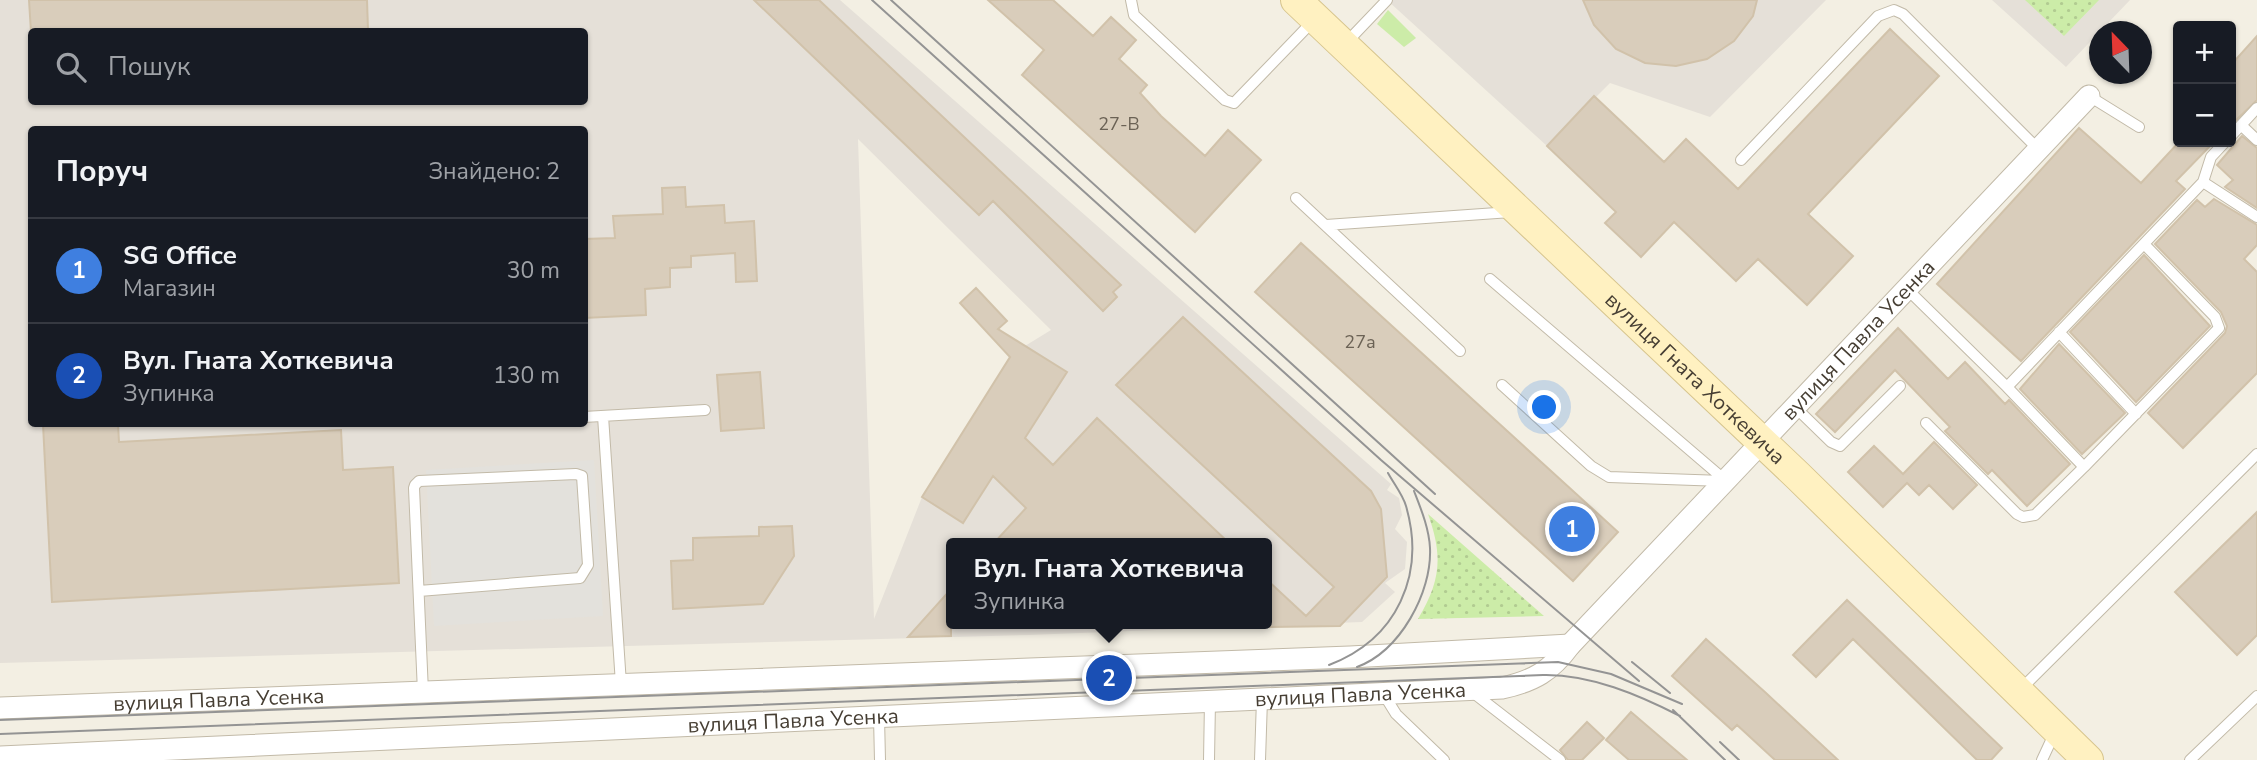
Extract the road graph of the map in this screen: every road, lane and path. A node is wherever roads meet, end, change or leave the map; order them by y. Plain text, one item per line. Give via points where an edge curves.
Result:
1 (1131, 0) edge
2 (1387, 0) edge
3 (1306, 9) edge
4 (1343, 46) junction
5 (2089, 96) joint
6 (2257, 108) edge
7 (2241, 125) junction
8 (2139, 127) dead end
9 (2236, 130) edge
10 (2257, 141) edge
11 (2220, 147) edge
12 (2038, 149) junction
13 (1741, 160) dead end
14 (2203, 182) junction
15 (1296, 198) dead end
16 (1518, 212) junction
17 (2257, 217) edge
18 (1326, 225) junction
19 (2144, 244) junction
20 (1490, 279) dead end
21 (1907, 289) junction
22 (2059, 332) junction
23 (1460, 351) dead end
24 (1502, 385) dead end
25 (1899, 386) dead end
26 (2007, 387) junction
27 (1795, 407) junction
28 (705, 410) dead end
29 (2136, 414) junction
30 (603, 416) junction
31 (588, 417) edge
32 (1926, 423) dead end
33 (1762, 442) junction
34 (2257, 454) edge
35 (2084, 467) junction
36 (1726, 481) junction
37 (419, 591) junction
38 (1570, 645) junction
39 (621, 684) junction
40 (1469, 689) junction
41 (423, 692) junction
42 (2018, 692) junction
43 (1383, 693) junction
44 (2257, 696) edge
45 (1262, 699) junction
46 (1210, 701) junction
47 (0, 708) edge
48 (879, 717) junction
49 (2057, 730) junction
50 (267, 752) edge
51 (0, 757) edge
52 (880, 760) edge
53 (1209, 760) edge
54 (1260, 760) edge
55 (1444, 760) edge
56 (1560, 760) edge
57 (2042, 760) edge
58 (2088, 760) edge
59 (2190, 760) edge

1 - 3 lane via 1134,15 1225,100 1234,103
2 - 4 lane
3 - 4 street, вулиця Гната Хоткевича
4 - 16 street, вулиця Гната Хоткевича
5 - 8 lane
5 - 12 street, вулиця Павла Усенка
6 - 7 lane
7 - 9 lane
7 - 10 lane
11 - 14 lane via 2211,157
12 - 13 lane via 1894,10 1878,16
12 - 21 street, вулиця Павла Усенка
14 - 17 lane
14 - 19 lane
15 - 18 lane
16 - 18 lane
16 - 33 street, вулиця Гната Хоткевича
18 - 23 lane
19 - 22 lane
19 - 29 lane via 2215,317 2219,328
20 - 36 lane
21 - 26 lane
21 - 27 street, вулиця Павла Усенка
22 - 26 lane
22 - 29 lane
24 - 36 lane via 1609,477
25 - 27 lane via 1840,446
26 - 35 lane
27 - 33 street, вулиця Павла Усенка
28 - 30 lane
29 - 35 lane
30 - 31 lane
30 - 39 lane
32 - 35 lane via 2022,517 2035,515
33 - 36 street, вулиця Павла Усенка
33 - 42 street, вулиця Гната Хоткевича
34 - 42 lane
36 - 38 street, вулиця Павла Усенка
37 - 37 lane via 416,483 582,476 588,565 580,578
37 - 41 lane
38 - 39 street, вулиця Павла Усенка
38 - 40 street, вулиця Павла Усенка via 1543,675 1502,688
39 - 41 street, вулиця Павла Усенка
40 - 43 street, вулиця Павла Усенка
40 - 56 lane
41 - 47 street, вулиця Павла Усенка
42 - 49 street, вулиця Гната Хоткевича
43 - 45 street, вулиця Павла Усенка
43 - 55 lane via 1395,714
44 - 59 lane
45 - 46 street, вулиця Павла Усенка
45 - 54 lane
46 - 48 street, вулиця Павла Усенка
46 - 53 lane
48 - 50 street, вулиця Павла Усенка
48 - 52 lane
49 - 57 lane
49 - 58 street, вулиця Гната Хоткевича
50 - 51 street, вулиця Павла Усенка

